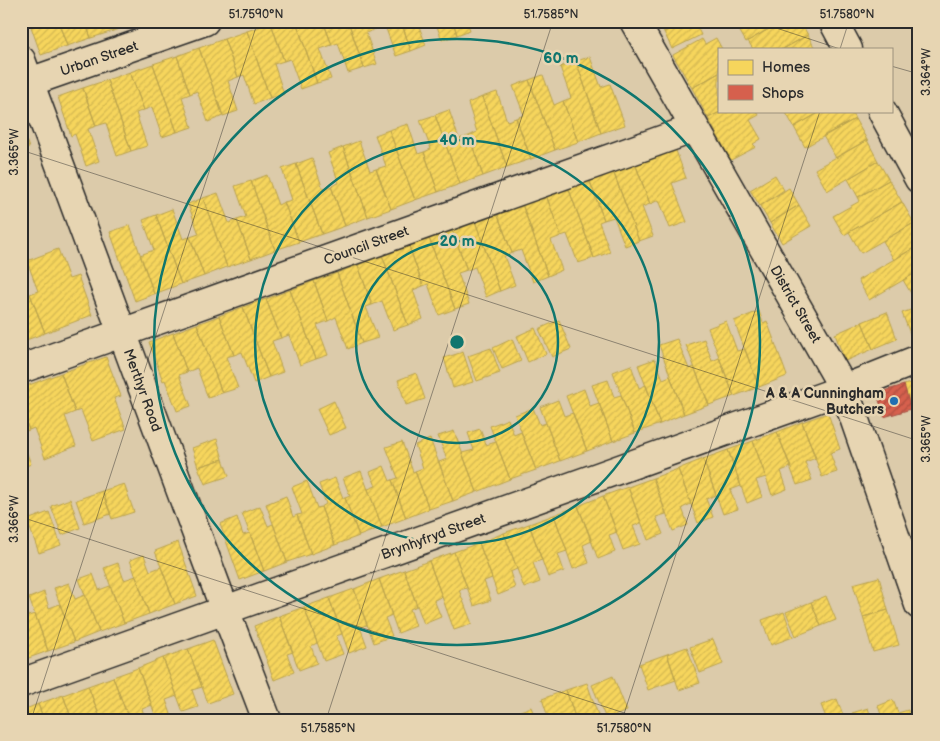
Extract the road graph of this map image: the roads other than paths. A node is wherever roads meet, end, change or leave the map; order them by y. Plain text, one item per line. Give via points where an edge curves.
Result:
1 (205, 21) edge
2 (634, 21) edge
3 (833, 21) edge
4 (847, 48) edge
5 (24, 75) edge
6 (883, 112) edge
7 (695, 128) junction
8 (919, 179) edge
9 (122, 333) junction
10 (919, 359) edge
11 (21, 368) edge
12 (844, 389) junction
13 (919, 605) edge
14 (225, 610) junction
15 (21, 683) edge
16 (267, 720) edge

1 - 5 street, Urban Street
2 - 7 street, District Street
3 - 4 street
5 - 9 street, Merthyr Road
6 - 8 street
7 - 9 street, Council Street
7 - 12 street, District Street
9 - 11 street, Council Street
9 - 14 street, Merthyr Road
10 - 12 street, Brynhyfryd Street
12 - 13 street, District Street
12 - 14 street, Brynhyfryd Street
14 - 15 street, Brynhyfryd Street
14 - 16 street, Merthyr Road

